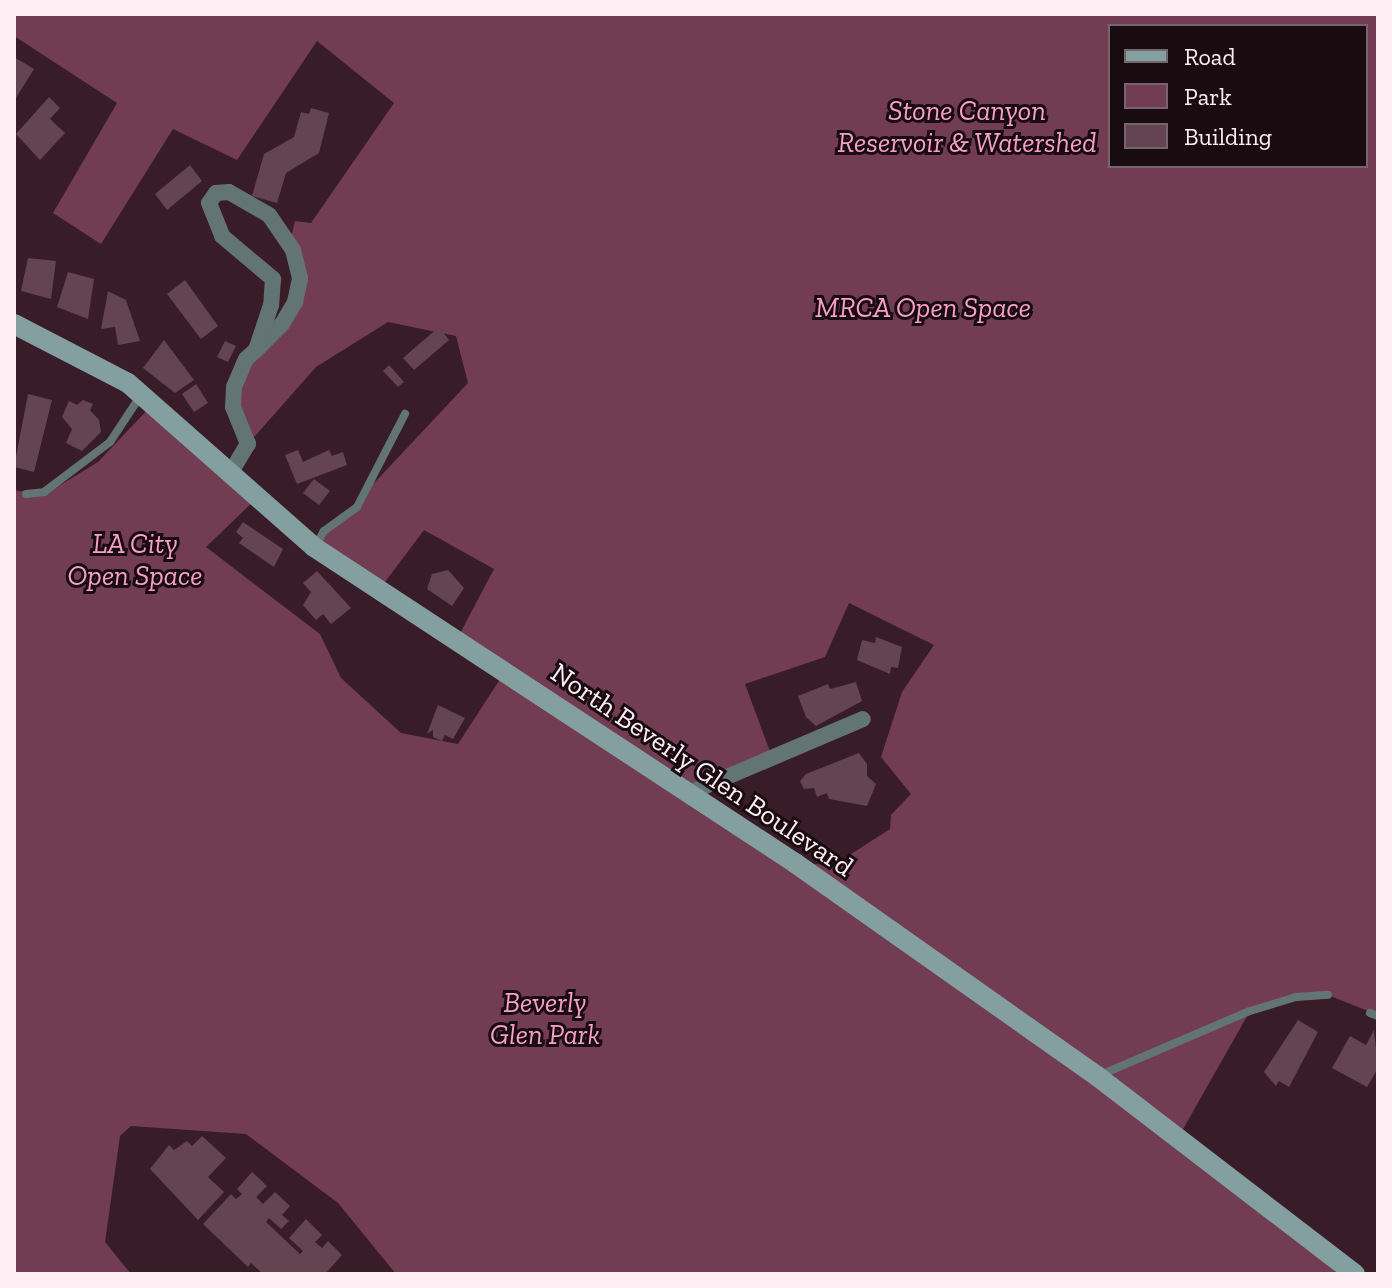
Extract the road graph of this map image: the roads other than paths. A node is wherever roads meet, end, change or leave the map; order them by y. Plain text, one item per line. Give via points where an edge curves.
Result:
1 (14, 324) edge
2 (256, 350) junction
3 (141, 394) junction
4 (405, 414) dead end
5 (231, 472) junction
6 (26, 494) dead end
7 (314, 547) junction
8 (863, 719) dead end
9 (687, 794) junction
10 (1328, 995) dead end
11 (1097, 1076) junction
12 (1355, 1274) edge

1 - 3 main road, North Beverly Glen Boulevard
2 - 2 street via 295,302 300,278 293,250 269,215 229,192 216,193 209,203 222,236 273,279 271,305
2 - 5 street via 234,387 233,407 248,444
3 - 5 main road, North Beverly Glen Boulevard
3 - 6 lane via 110,442 44,492
4 - 7 lane via 357,507 324,531
5 - 7 main road, North Beverly Glen Boulevard
7 - 9 main road, North Beverly Glen Boulevard
8 - 9 street
9 - 11 main road, North Beverly Glen Boulevard
10 - 11 lane via 1296,997 1250,1011
11 - 12 main road, North Beverly Glen Boulevard

